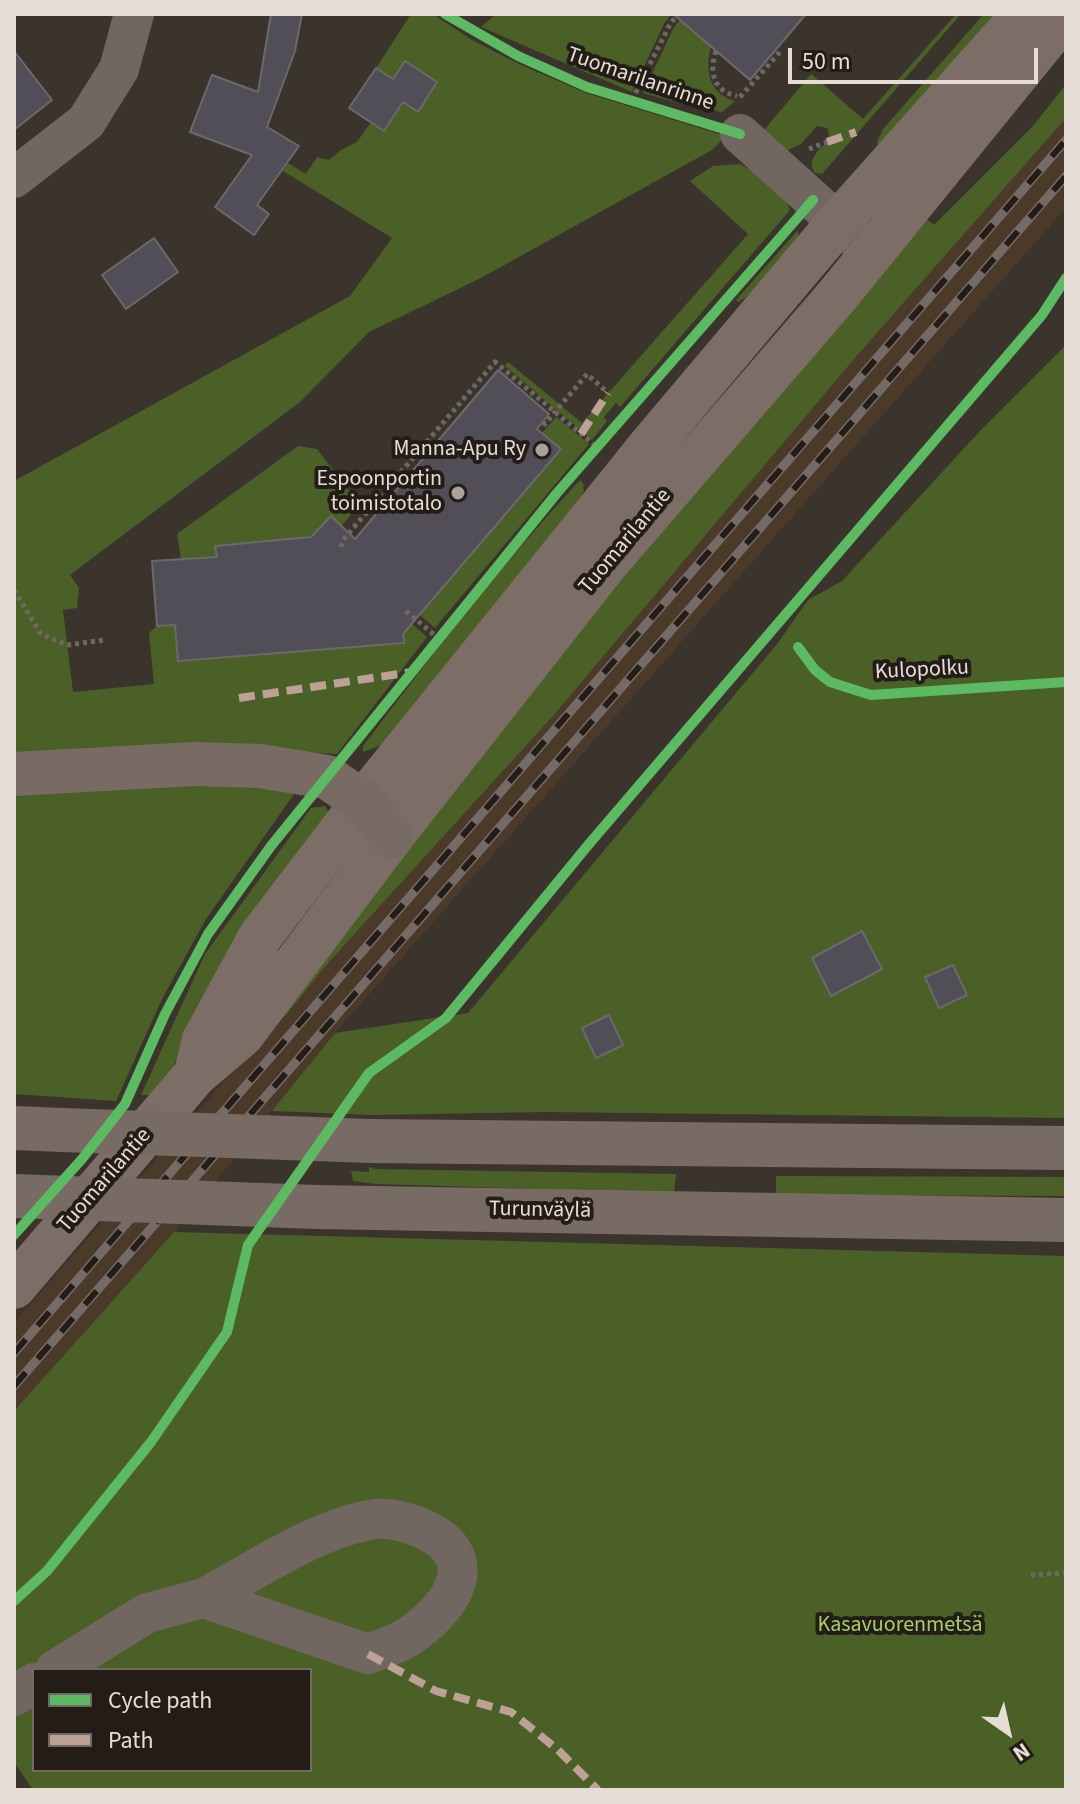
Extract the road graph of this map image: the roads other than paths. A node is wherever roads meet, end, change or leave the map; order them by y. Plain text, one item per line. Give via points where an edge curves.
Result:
1 (134, 14) edge
2 (1024, 14) edge
3 (1066, 14) edge
4 (743, 112) road end
5 (14, 178) edge
6 (838, 223) junction
7 (873, 253) junction
8 (14, 774) edge
9 (363, 802) junction
10 (392, 836) junction
11 (195, 1075) junction
12 (14, 1128) edge
13 (1066, 1148) edge
14 (14, 1196) edge
15 (1066, 1220) edge
16 (14, 1287) edge
17 (204, 1598) junction
18 (58, 1668) edge
19 (32, 1684) edge
20 (14, 1696) edge

1 - 5 street via 119,69 86,122
2 - 6 main road, Tuomarilantie
3 - 7 main road, Tuomarilantie
4 - 6 street
6 - 7 street
6 - 9 main road, Tuomarilantie via 649,447
7 - 10 main road, Tuomarilantie via 606,564
8 - 9 highway via 194,764 260,766 327,777
9 - 10 highway
9 - 11 main road, Tuomarilantie via 260,937 204,1040
10 - 11 main road, Tuomarilantie via 242,1035
11 - 16 main road, Tuomarilantie
12 - 13 highway, bridge via 370,1141
14 - 15 highway, Turunväylä, bridge via 317,1207
17 - 17 street via 368,1654 407,1638 444,1606 459,1577 457,1560 445,1540 420,1526 378,1519 327,1533
17 - 18 street via 147,1613
19 - 20 street

